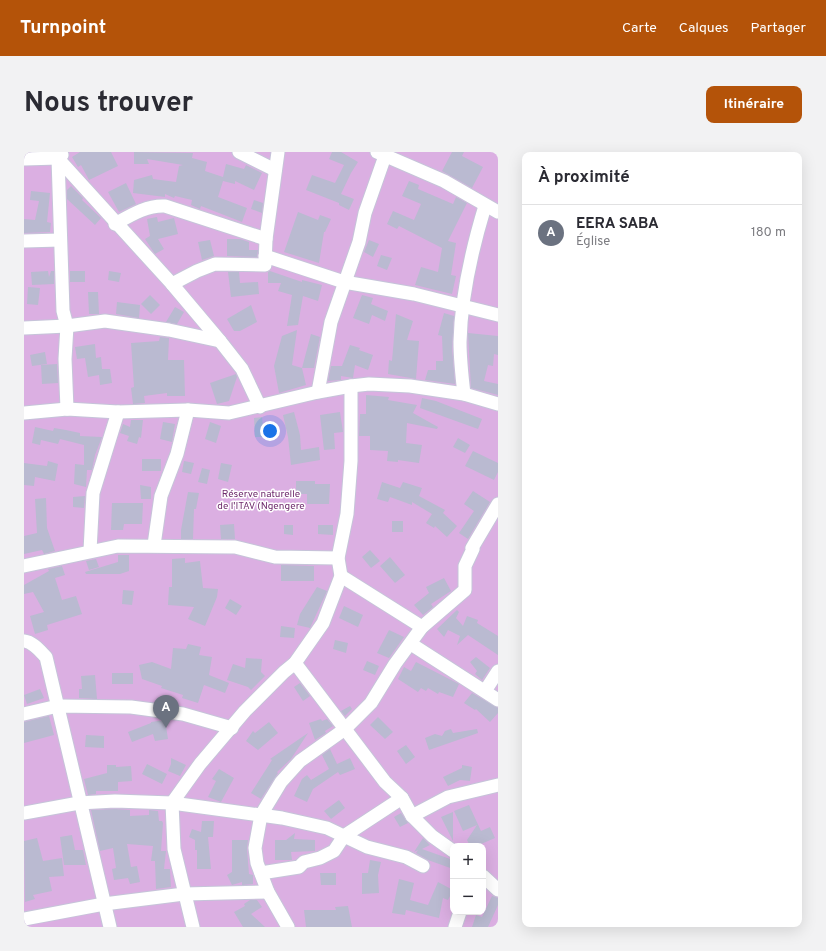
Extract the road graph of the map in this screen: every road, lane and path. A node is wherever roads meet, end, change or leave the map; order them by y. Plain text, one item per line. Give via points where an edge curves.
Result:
1 (239, 152) edge
2 (278, 152) edge
3 (58, 154) edge
4 (381, 154) edge
5 (24, 159) edge
6 (275, 170) junction
7 (485, 206) junction
8 (498, 212) edge
9 (115, 224) junction
10 (266, 239) junction
11 (60, 240) junction
12 (24, 241) edge
13 (265, 256) junction
14 (344, 282) junction
15 (172, 284) junction
16 (464, 307) junction
17 (498, 315) edge
18 (67, 326) junction
19 (24, 328) edge
20 (220, 341) junction
21 (351, 386) junction
22 (318, 392) junction
23 (464, 394) junction
24 (498, 404) edge
25 (260, 407) junction
26 (67, 409) junction
27 (188, 410) junction
28 (118, 412) junction
29 (24, 413) edge
30 (498, 504) edge
31 (154, 545) junction
32 (90, 551) junction
33 (338, 558) junction
34 (24, 566) edge
35 (341, 576) junction
36 (422, 627) junction
37 (24, 641) edge
38 (411, 644) junction
39 (295, 663) junction
40 (498, 671) edge
41 (485, 690) junction
42 (498, 700) edge
43 (58, 706) junction
44 (24, 714) edge
45 (232, 728) junction
46 (345, 729) junction
47 (498, 785) edge
48 (402, 798) junction
49 (79, 803) junction
50 (172, 803) junction
51 (24, 813) edge
52 (261, 815) junction
53 (412, 816) junction
54 (344, 836) junction
55 (450, 850) edge
56 (423, 866) dead end
57 (261, 874) junction
58 (268, 892) junction
59 (184, 894) junction
60 (104, 904) junction
61 (459, 915) edge
62 (24, 919) edge
63 (110, 927) edge
64 (193, 927) edge
65 (288, 927) edge
66 (455, 927) edge

1 - 6 street
2 - 6 street
3 - 5 street
3 - 9 street
3 - 11 street
4 - 7 street via 444,181
4 - 14 street via 359,242
6 - 10 street
7 - 8 street
7 - 16 street via 476,236
9 - 10 street via 156,205
9 - 15 street
10 - 13 street
11 - 12 street
11 - 18 street via 63,311
13 - 14 street
13 - 15 street via 265,265 215,264
14 - 16 street via 414,294
14 - 22 street via 331,322
15 - 20 street
16 - 17 street
16 - 23 street via 460,342
18 - 19 street
18 - 20 street via 105,321 169,330
18 - 26 street
20 - 25 street via 242,369
21 - 22 street
21 - 23 street via 410,386
21 - 33 street via 351,462 347,514
22 - 25 street
23 - 24 street
25 - 27 street via 228,413
26 - 28 street
26 - 29 street
27 - 28 street
27 - 31 street via 177,454 161,496
28 - 32 street via 93,493
30 - 36 street via 472,548 466,566 465,590
31 - 32 street via 118,546
31 - 33 street via 235,547 275,557
32 - 34 street
33 - 35 street
35 - 36 street
35 - 39 street via 323,623
36 - 38 street
37 - 43 street via 46,657
38 - 41 street
38 - 46 street via 395,664 371,703
39 - 45 street via 245,711
39 - 46 street
40 - 41 street
41 - 42 street
43 - 44 street
43 - 45 street via 130,707 184,714
43 - 49 street
45 - 50 street via 200,764
46 - 48 street via 385,782
46 - 52 street via 300,761 281,782
47 - 53 street via 448,797
48 - 53 street
48 - 54 street
49 - 50 street
49 - 51 street
49 - 60 street
50 - 52 street
50 - 59 street via 174,849
52 - 54 street via 327,828
52 - 57 street via 255,848
53 - 55 street
54 - 56 street via 367,846 406,857
54 - 57 street via 334,851 320,858 304,862 299,867
57 - 58 street
58 - 59 street
58 - 65 street
59 - 60 street
59 - 64 street
60 - 62 street
60 - 63 street
61 - 66 street

